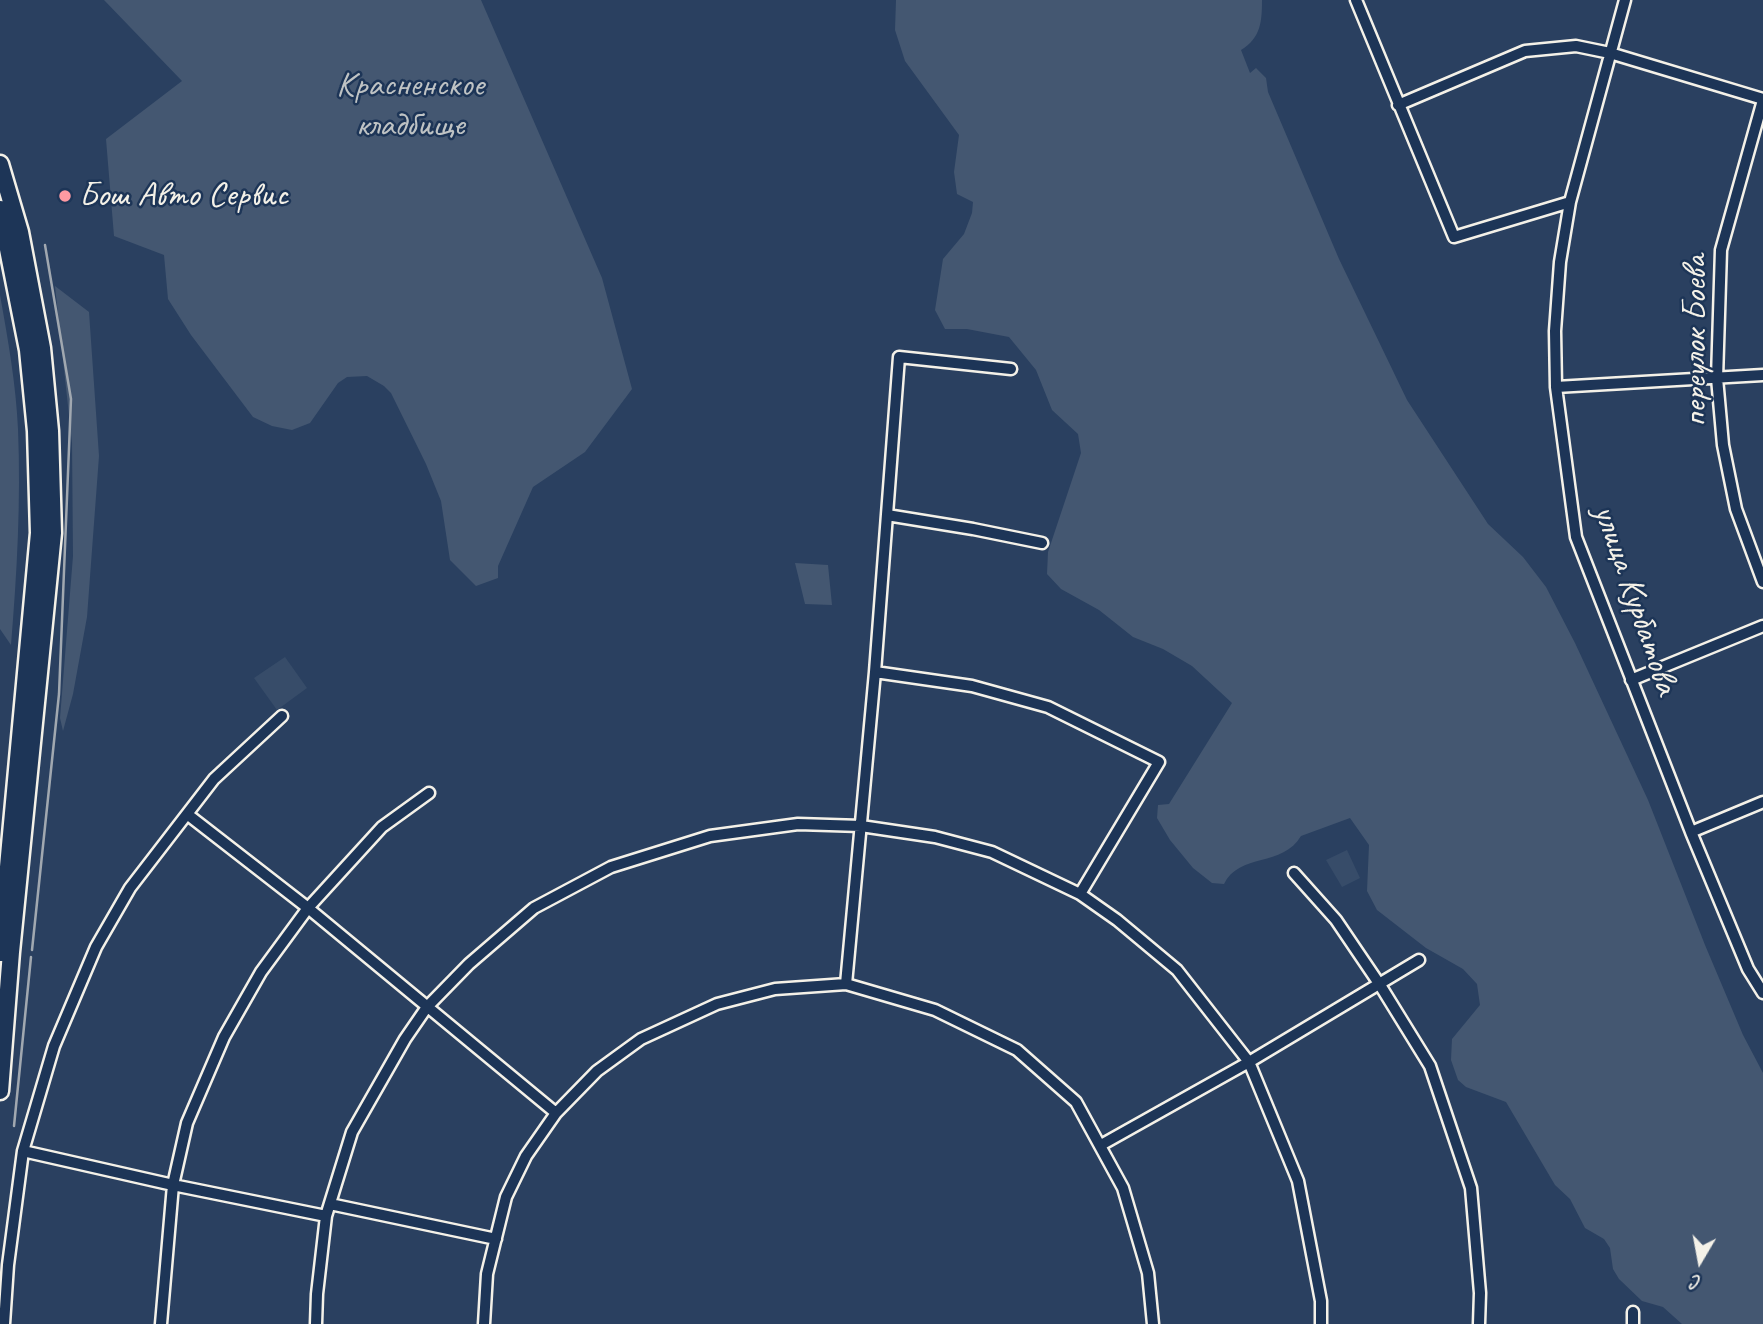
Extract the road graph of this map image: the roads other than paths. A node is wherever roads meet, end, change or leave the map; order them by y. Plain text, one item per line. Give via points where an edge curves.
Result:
1 (1356, 0) edge
2 (1625, 0) edge
3 (1610, 53) junction
4 (1763, 99) edge
5 (1398, 105) junction
6 (0, 164) edge
7 (1570, 202) junction
8 (0, 209) edge
9 (1011, 369) dead end
10 (1763, 375) edge
11 (1717, 378) junction
12 (1556, 387) junction
13 (887, 515) junction
14 (1042, 543) dead end
15 (1763, 582) edge
16 (1763, 626) edge
17 (875, 672) junction
18 (1632, 680) junction
19 (282, 716) dead end
20 (429, 793) dead end
21 (1763, 802) edge
22 (187, 814) junction
23 (861, 826) junction
24 (1691, 832) junction
25 (1294, 873) dead end
26 (1080, 894) junction
27 (308, 908) junction
28 (0, 953) edge
29 (1419, 960) dead end
30 (846, 984) junction
31 (1380, 985) junction
32 (1763, 993) edge
33 (427, 1007) junction
34 (1250, 1062) junction
35 (0, 1091) edge
36 (556, 1112) junction
37 (1101, 1145) junction
38 (23, 1151) junction
39 (173, 1185) junction
40 (330, 1204) junction
41 (326, 1216) junction
42 (496, 1239) junction
43 (1633, 1312) dead end
44 (5, 1324) edge
45 (161, 1324) edge
46 (316, 1324) edge
47 (484, 1324) edge
48 (1153, 1324) edge
49 (1321, 1324) edge
50 (1479, 1324) edge
51 (1633, 1324) edge

1 - 5 street
2 - 3 street, улица Курбатова
3 - 4 street
3 - 5 street via 1576,46 1525,51
3 - 7 street, улица Курбатова
4 - 11 street, переулок Боева via 1721,250
5 - 7 street via 1454,237
6 - 35 main road via 20,232 42,348 53,533
7 - 12 street, улица Курбатова via 1560,262
8 - 28 main road via 28,350 39,533
9 - 13 street via 899,357
10 - 11 street
11 - 12 street
11 - 15 street, переулок Боева via 1723,445 1736,509
12 - 18 street, улица Курбатова via 1576,537
13 - 14 street
13 - 17 street
16 - 18 street
17 - 23 street
17 - 26 street via 972,686 1048,707 1159,762
18 - 24 street, улица Курбатова
19 - 22 street via 214,779
20 - 27 street via 382,827
21 - 24 street
22 - 27 street
22 - 38 street via 130,888 96,947 54,1045
23 - 26 street via 935,837 992,852
23 - 30 street
23 - 33 street via 798,824 710,836 611,867 534,908
24 - 32 street, улица Курбатова via 1748,969
25 - 31 street via 1336,920
26 - 34 street via 1177,970
27 - 33 street
27 - 39 street via 261,972 224,1037 187,1123
29 - 31 street
30 - 36 street via 775,989 717,1004 641,1039 597,1071
30 - 37 street via 935,1010 1017,1050 1076,1102
31 - 34 street
31 - 50 street via 1430,1066 1471,1188
33 - 36 street
33 - 40 street via 352,1132
34 - 37 street
34 - 49 street via 1298,1181 1321,1301
36 - 42 street via 526,1156 506,1197
37 - 48 street via 1122,1188 1148,1273
38 - 39 street
38 - 44 street
39 - 41 street
39 - 45 street
40 - 41 street
40 - 42 street
41 - 46 street
42 - 47 street via 487,1275
43 - 51 street

